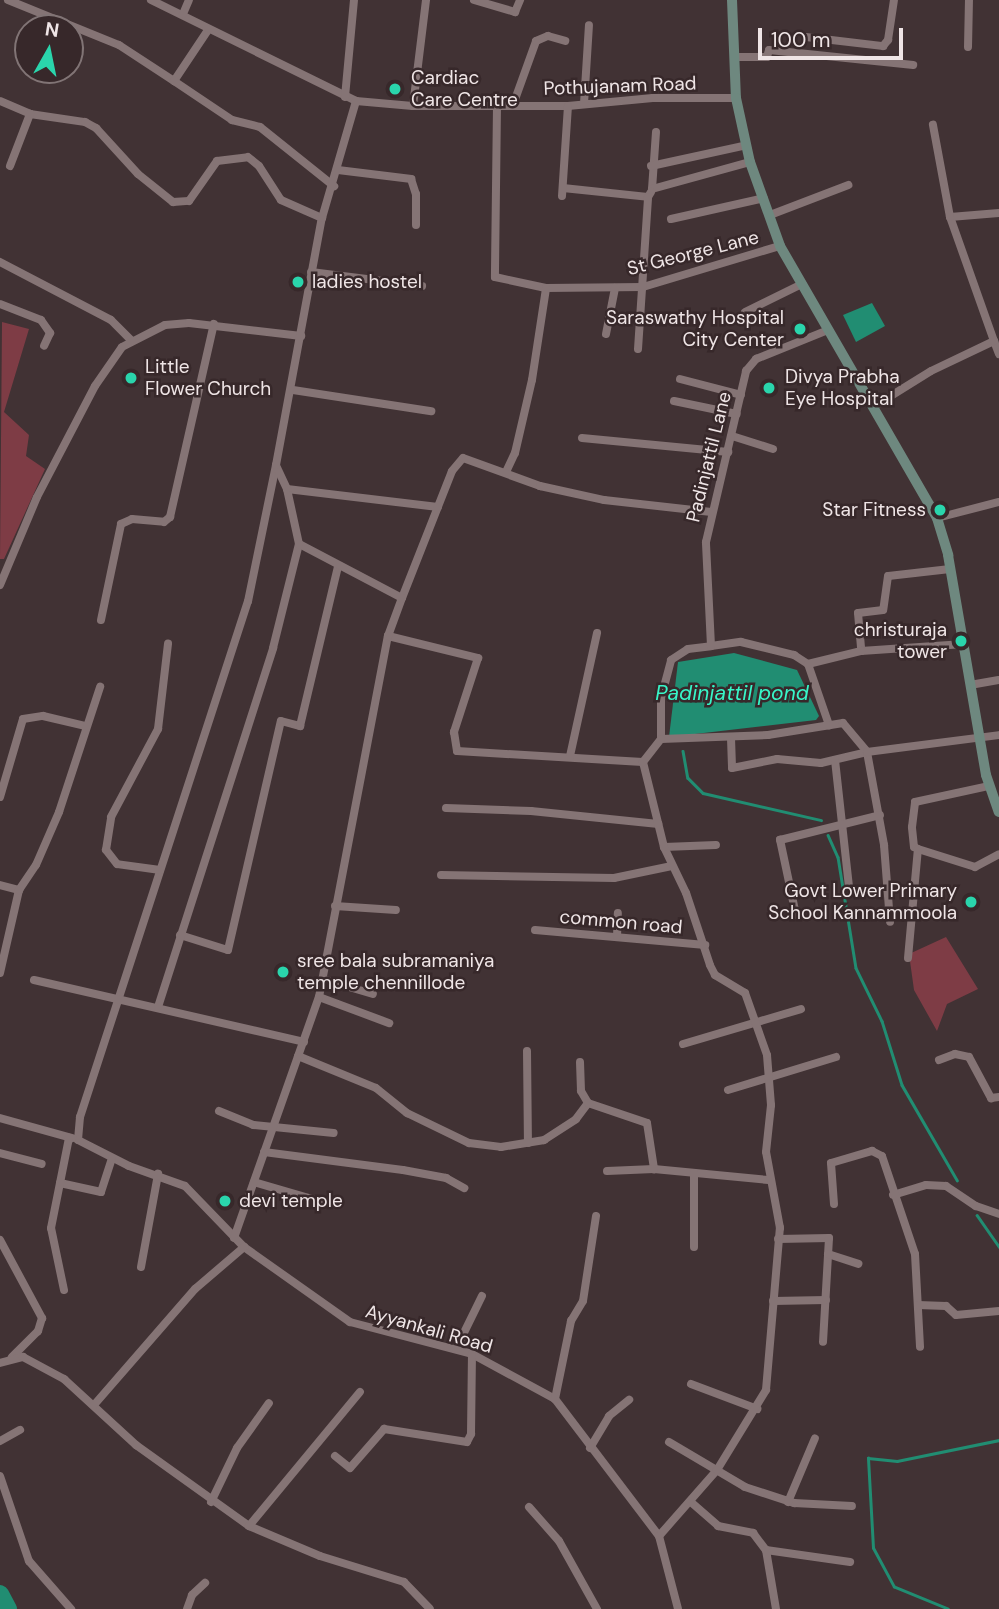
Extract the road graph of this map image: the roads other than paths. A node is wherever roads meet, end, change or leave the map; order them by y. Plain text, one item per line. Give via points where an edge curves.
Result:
1 (8, 0) edge
2 (152, 0) edge
3 (189, 0) edge
4 (354, 0) edge
5 (426, 0) edge
6 (474, 0) edge
7 (520, 0) edge
8 (732, 0) edge
9 (894, 0) edge
10 (969, 0) edge
11 (183, 14) junction
12 (589, 25) dead end
13 (208, 30) junction
14 (806, 37) dead end
15 (565, 41) dead end
16 (968, 47) dead end
17 (734, 57) junction
18 (913, 65) dead end
19 (174, 82) junction
20 (345, 97) junction
21 (736, 98) junction
22 (0, 101) edge
23 (356, 101) junction
24 (584, 104) junction
25 (513, 105) junction
26 (413, 106) junction
27 (497, 106) junction
28 (568, 106) junction
29 (30, 114) junction
30 (933, 125) dead end
31 (656, 132) dead end
32 (747, 145) junction
33 (750, 162) junction
34 (10, 166) dead end
35 (651, 166) junction
36 (338, 170) junction
37 (848, 185) dead end
38 (334, 186) junction
39 (650, 193) junction
40 (764, 198) junction
41 (999, 214) edge
42 (771, 215) junction
43 (950, 217) junction
44 (322, 218) junction
45 (671, 219) dead end
46 (416, 225) dead end
47 (780, 246) junction
48 (0, 262) edge
49 (311, 272) junction
50 (802, 284) junction
51 (422, 286) dead end
52 (643, 287) junction
53 (546, 288) junction
54 (615, 288) junction
55 (0, 304) edge
56 (745, 312) dead end
57 (214, 324) junction
58 (828, 330) junction
59 (606, 334) dead end
60 (301, 336) junction
61 (131, 340) junction
62 (994, 341) junction
63 (44, 346) dead end
64 (638, 349) dead end
65 (999, 354) edge
66 (680, 379) dead end
67 (293, 390) junction
68 (741, 395) junction
69 (674, 401) dead end
70 (873, 407) junction
71 (431, 411) dead end
72 (737, 414) junction
73 (732, 436) junction
74 (582, 438) dead end
75 (773, 449) dead end
76 (729, 452) junction
77 (276, 465) junction
78 (506, 472) junction
79 (287, 489) junction
80 (999, 502) edge
81 (438, 507) junction
82 (710, 512) junction
83 (936, 518) junction
84 (299, 544) junction
85 (338, 566) junction
86 (4, 569) edge
87 (950, 569) junction
88 (0, 585) edge
89 (402, 598) junction
90 (101, 620) dead end
91 (597, 633) dead end
92 (388, 636) junction
93 (168, 644) dead end
94 (964, 644) junction
95 (711, 646) junction
96 (861, 651) junction
97 (808, 664) junction
98 (999, 680) edge
99 (970, 685) junction
100 (100, 687) dead end
101 (829, 725) junction
102 (85, 726) junction
103 (999, 735) edge
104 (731, 738) junction
105 (979, 738) junction
106 (661, 739) junction
107 (867, 752) junction
108 (570, 756) junction
109 (835, 760) junction
110 (643, 762) junction
111 (989, 786) junction
112 (0, 797) edge
113 (446, 808) dead end
114 (999, 812) edge
115 (880, 815) junction
116 (843, 823) junction
117 (658, 824) junction
118 (716, 845) dead end
119 (664, 848) junction
120 (918, 849) junction
121 (999, 854) edge
122 (672, 866) junction
123 (160, 870) junction
124 (442, 875) dead end
125 (0, 885) edge
126 (849, 886) dead end
127 (19, 890) junction
128 (335, 906) junction
129 (396, 909) dead end
130 (618, 913) dead end
131 (796, 915) dead end
132 (890, 922) dead end
133 (535, 930) dead end
134 (180, 935) junction
135 (617, 937) junction
136 (705, 945) junction
137 (908, 958) dead end
138 (0, 973) edge
139 (322, 979) junction
140 (34, 980) dead end
141 (373, 994) dead end
142 (319, 997) junction
143 (119, 1000) junction
144 (158, 1007) junction
145 (801, 1009) dead end
146 (389, 1023) dead end
147 (756, 1025) junction
148 (304, 1042) junction
149 (683, 1044) dead end
150 (527, 1051) dead end
151 (298, 1056) junction
152 (836, 1058) dead end
153 (939, 1060) dead end
154 (580, 1062) dead end
155 (769, 1081) junction
156 (729, 1090) dead end
157 (999, 1097) edge
158 (587, 1103) junction
159 (219, 1111) dead end
160 (0, 1118) edge
161 (273, 1127) junction
162 (334, 1133) dead end
163 (69, 1138) junction
164 (78, 1140) junction
165 (528, 1143) junction
166 (264, 1152) junction
167 (0, 1153) edge
168 (112, 1159) junction
169 (42, 1164) dead end
170 (654, 1169) junction
171 (607, 1171) dead end
172 (694, 1173) junction
173 (158, 1174) junction
174 (768, 1180) junction
175 (254, 1182) junction
176 (60, 1183) junction
177 (464, 1188) dead end
178 (892, 1195) junction
179 (319, 1201) dead end
180 (834, 1205) dead end
181 (999, 1214) edge
182 (596, 1216) dead end
183 (234, 1238) junction
184 (778, 1239) junction
185 (0, 1240) edge
186 (244, 1247) junction
187 (694, 1247) dead end
188 (828, 1254) junction
189 (858, 1264) dead end
190 (141, 1267) dead end
191 (64, 1290) dead end
192 (482, 1297) dead end
193 (825, 1300) junction
194 (773, 1301) junction
195 (918, 1305) junction
196 (999, 1311) edge
197 (823, 1342) dead end
198 (920, 1347) dead end
199 (456, 1349) junction
200 (472, 1354) junction
201 (12, 1357) junction
202 (0, 1363) edge
203 (691, 1384) dead end
204 (360, 1392) dead end
205 (555, 1399) junction
206 (629, 1401) dead end
207 (269, 1403) dead end
208 (94, 1405) junction
209 (757, 1409) junction
210 (20, 1430) dead end
211 (814, 1438) dead end
212 (0, 1441) edge
213 (668, 1442) dead end
214 (590, 1448) junction
215 (335, 1457) dead end
216 (717, 1470) junction
217 (0, 1476) edge
218 (211, 1502) junction
219 (788, 1502) junction
220 (692, 1503) junction
221 (852, 1506) dead end
222 (529, 1507) dead end
223 (248, 1526) junction
224 (660, 1536) junction
225 (766, 1550) junction
226 (850, 1562) dead end
227 (205, 1583) dead end
228 (71, 1609) edge
229 (187, 1609) edge
230 (430, 1609) edge
231 (597, 1609) edge
232 (676, 1609) edge
233 (776, 1609) edge

1 - 19 street via 119,45
2 - 11 street, Pothujanam Road
3 - 11 street
4 - 20 street
5 - 26 street
6 - 7 street via 515,12
8 - 17 main road
9 - 14 street via 883,46
10 - 16 street
11 - 13 street, Pothujanam Road
12 - 24 street
13 - 19 street
13 - 20 street, Pothujanam Road
15 - 25 street via 548,36 536,41
17 - 18 street via 767,57 769,50
17 - 21 main road
19 - 38 street via 232,120 260,127
20 - 23 street, Pothujanam Road
21 - 24 street, Pothujanam Road
21 - 32 main road
22 - 29 street
23 - 26 street, Pothujanam Road
23 - 36 street
24 - 28 street, Pothujanam Road
25 - 27 street, Pothujanam Road
25 - 28 street, Pothujanam Road
26 - 27 street, Pothujanam Road
27 - 53 street, St George Lane via 494,271 503,280
28 - 39 street via 562,192
29 - 34 street
29 - 44 street via 85,122 96,128 138,174 173,202 189,201 217,161 248,157 260,166 281,200
30 - 43 street
31 - 35 street
32 - 33 main road
32 - 35 street
33 - 39 street
33 - 40 main road
35 - 39 street
36 - 38 street
36 - 46 street via 411,179
37 - 42 street
38 - 44 street
39 - 52 street
40 - 42 main road
40 - 45 street
41 - 43 street
42 - 47 main road
43 - 62 street
44 - 49 street
47 - 50 main road
47 - 52 street, St George Lane
48 - 61 street via 111,320
49 - 51 street
49 - 60 street
50 - 56 street
50 - 58 main road
52 - 54 street, St George Lane
52 - 64 street
53 - 54 street, St George Lane
53 - 78 street via 532,380 516,453
54 - 59 street
55 - 63 street via 41,320 50,333
57 - 60 street
57 - 61 street via 165,324
57 - 90 street via 170,517 164,522 132,519 121,524
58 - 68 street, Padinjattil Lane via 756,359 746,371
58 - 70 main road
60 - 67 street
61 - 86 street via 95,386
62 - 65 street
62 - 70 street via 931,371
66 - 68 street
67 - 71 street
67 - 77 street
68 - 72 street, Padinjattil Lane
69 - 72 street
70 - 83 main road
72 - 73 street, Padinjattil Lane
73 - 75 street
73 - 76 street, Padinjattil Lane
74 - 76 street
76 - 82 street, Padinjattil Lane
77 - 79 street
77 - 123 street via 248,601
78 - 81 street via 471,459 458,461
78 - 82 street via 540,486 604,500
79 - 81 street
79 - 84 street
80 - 83 street
81 - 89 street
82 - 95 street, Padinjattil Lane via 706,542
83 - 87 main road
84 - 85 street
84 - 134 street via 273,648
85 - 89 street
85 - 134 street via 300,726 281,721 228,950
86 - 88 street
87 - 94 main road
87 - 96 street via 888,576 883,610 858,613
89 - 92 street
91 - 108 street
92 - 108 street via 478,658 454,732 457,751
92 - 128 street
93 - 123 street via 158,729 111,817 106,850 117,864
94 - 96 street
94 - 99 main road
95 - 97 street via 741,642 794,655
95 - 106 street via 688,649 671,660 661,698
96 - 97 street
97 - 101 street
98 - 99 street
99 - 105 main road
100 - 102 street
101 - 104 street
101 - 107 street via 850,726
102 - 112 street via 43,716 23,719
102 - 127 street via 59,812 36,865
103 - 105 street
104 - 106 street
104 - 109 street via 732,768 777,759
105 - 107 street
105 - 111 main road
106 - 110 street
107 - 109 street
107 - 115 street
108 - 110 street
109 - 116 street
110 - 117 street
111 - 114 main road
111 - 120 street via 915,802 913,837
113 - 117 street
115 - 116 street
115 - 132 street
116 - 126 street
116 - 131 street via 780,840
117 - 119 street
118 - 119 street
119 - 122 street
120 - 121 street via 975,867
120 - 137 street
122 - 124 street via 614,878
122 - 136 street
123 - 143 street
125 - 127 street
127 - 138 street
128 - 129 street
128 - 139 street
130 - 135 street
133 - 135 street, common road
134 - 144 street
135 - 136 street, common road
136 - 147 street via 715,975 745,993
139 - 141 street
139 - 142 street
140 - 143 street
142 - 146 street
142 - 148 street
143 - 144 street
143 - 164 street via 80,1117
144 - 148 street
145 - 147 street
147 - 149 street
147 - 155 street
148 - 151 street
150 - 165 street
151 - 161 street
151 - 165 street via 376,1088 407,1114 470,1143 500,1147
152 - 155 street
153 - 157 street via 955,1054 970,1057 991,1098
154 - 158 street via 581,1091
155 - 156 street
155 - 174 street
158 - 165 street via 576,1119 544,1140
158 - 170 street via 647,1123
159 - 161 street via 253,1125
160 - 163 street, Ayyankali Road
161 - 162 street
161 - 166 street
163 - 164 street, Ayyankali Road
163 - 176 street
164 - 168 street, Ayyankali Road
166 - 175 street
166 - 177 street via 403,1170 446,1178
167 - 169 street
168 - 173 street, Ayyankali Road
168 - 176 street via 101,1192
170 - 171 street
170 - 172 street
172 - 174 street
172 - 187 street
173 - 183 street, Ayyankali Road via 185,1186
173 - 190 street
174 - 184 street via 779,1210
175 - 179 street
175 - 183 street
176 - 191 street via 51,1228
178 - 180 street via 882,1156 872,1151 831,1163 828,1175
178 - 181 street via 926,1185 947,1186 976,1206
178 - 195 street via 915,1254
182 - 205 street via 583,1301 572,1321
183 - 186 street, Ayyankali Road
184 - 188 street via 829,1238
184 - 194 street
185 - 201 street via 43,1318 38,1331
186 - 199 street, Ayyankali Road via 350,1322
186 - 208 street via 195,1289
188 - 189 street
188 - 193 street
192 - 199 street
193 - 194 street
193 - 197 street
194 - 209 street via 770,1375
195 - 196 street via 946,1306 956,1314
195 - 198 street
199 - 200 street, Ayyankali Road
200 - 205 street, Ayyankali Road
200 - 215 street via 471,1434 467,1442 384,1429 350,1468
201 - 202 street
201 - 208 street via 23,1357 64,1379
203 - 209 street
204 - 223 street
205 - 214 street, Ayyankali Road
206 - 214 street via 609,1416
207 - 218 street via 237,1448
208 - 218 street via 136,1445
209 - 216 street
210 - 212 street
211 - 219 street
213 - 216 street
214 - 224 street, Ayyankali Road
216 - 219 street via 745,1487
216 - 220 street
217 - 228 street via 29,1561
218 - 223 street
219 - 221 street
220 - 224 street
220 - 225 street via 719,1526 753,1533
222 - 231 street via 559,1541
223 - 230 street via 320,1556 404,1582
224 - 232 street, Ayyankali Road
225 - 226 street
225 - 233 street
227 - 229 street via 192,1595

